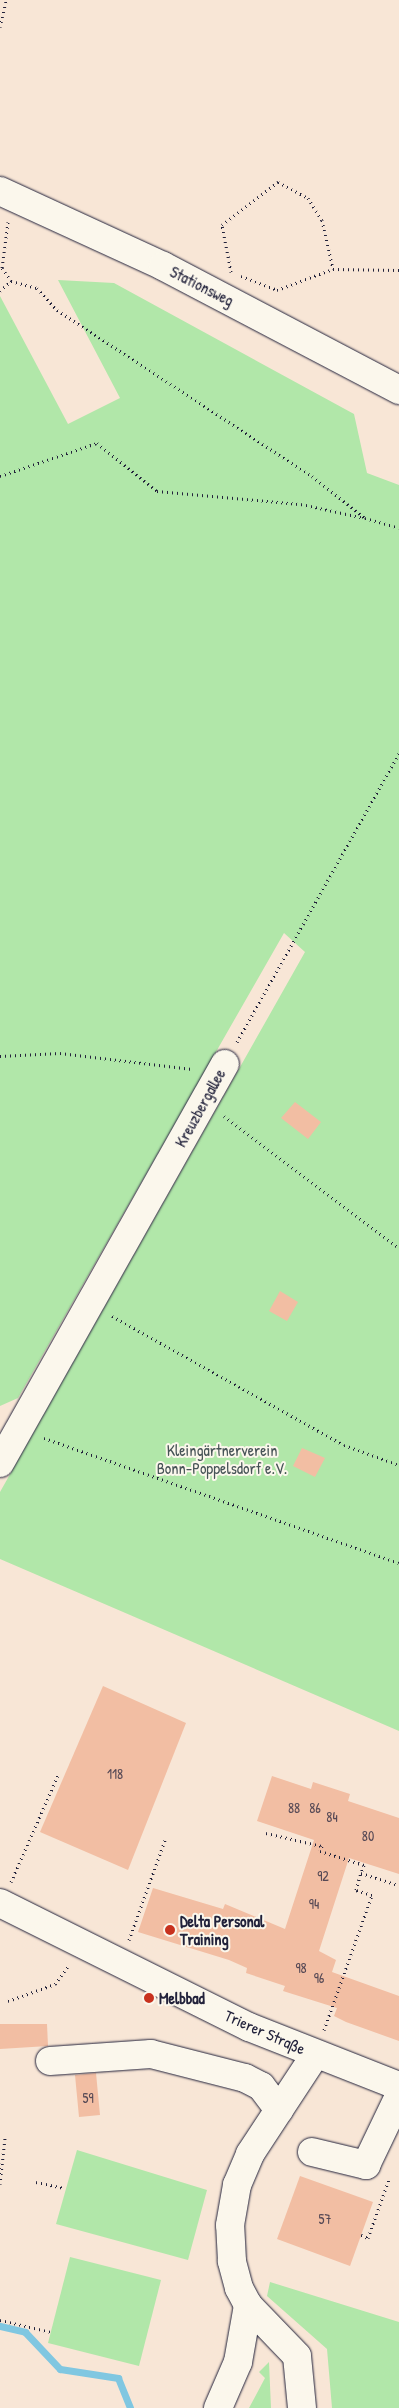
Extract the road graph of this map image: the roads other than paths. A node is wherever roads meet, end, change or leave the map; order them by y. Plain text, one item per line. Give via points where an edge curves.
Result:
1 (6, 194) edge
2 (399, 390) edge
3 (213, 1068) road end
4 (0, 1463) edge
5 (1, 1904) edge
6 (318, 2046) junction
7 (50, 2061) dead end
8 (399, 2086) edge
9 (399, 2096) edge
10 (279, 2110) junction
11 (312, 2152) dead end
12 (248, 2305) junction
13 (218, 2408) edge
14 (302, 2408) edge

1 - 2 street, Stationsweg via 163,266
3 - 4 street, Kreuzbergallee via 92,1301
5 - 6 street, Trierer Straße via 121,1964
6 - 8 street, Trierer Straße
6 - 10 street
7 - 10 street via 151,2054 245,2078 261,2086
9 - 11 street via 366,2164
10 - 12 street via 247,2162 237,2185 230,2225 232,2261
12 - 13 street via 238,2362
12 - 14 street via 297,2356

